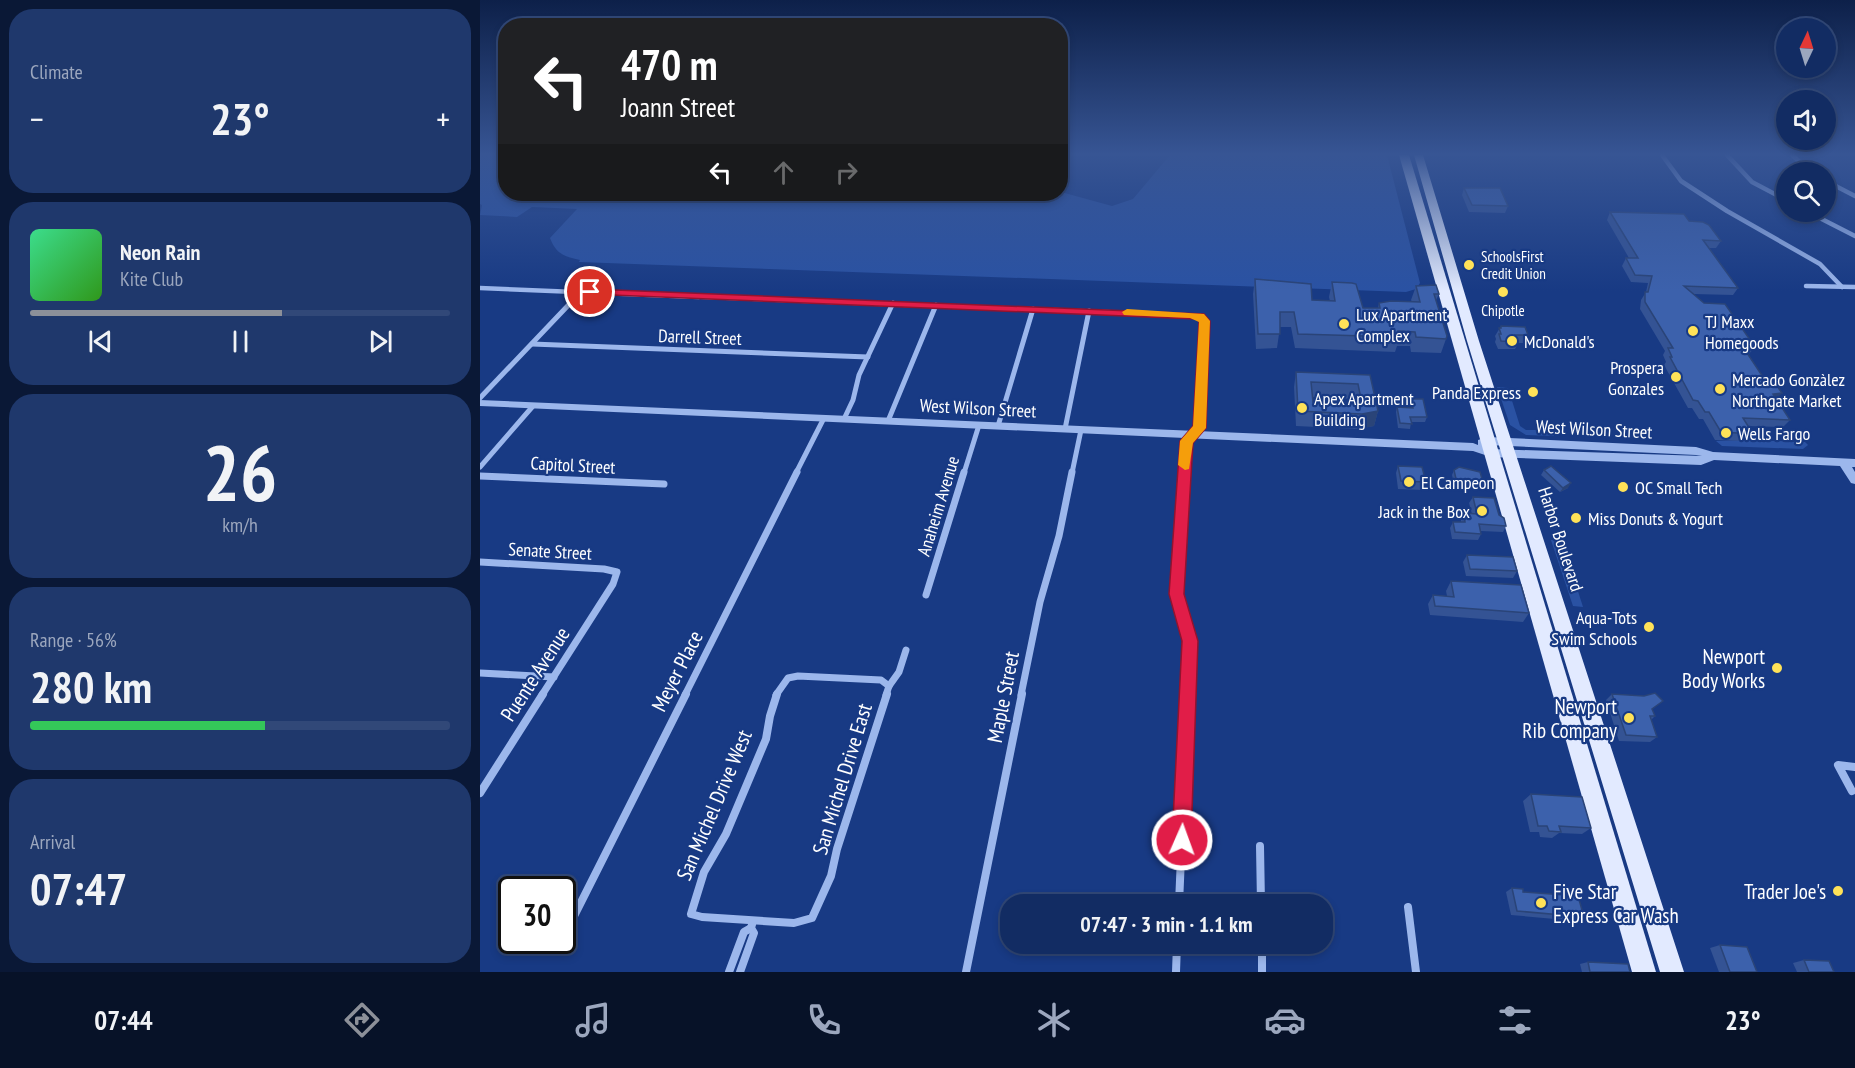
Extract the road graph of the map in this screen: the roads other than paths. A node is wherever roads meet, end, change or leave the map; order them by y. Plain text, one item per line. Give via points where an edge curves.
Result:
1 (1418, 200) edge
2 (1429, 200) edge
3 (1711, 200) edge
4 (1828, 222) edge
5 (1855, 236) edge
6 (1806, 286) dead end
7 (1842, 287) junction
8 (1855, 287) edge
9 (480, 288) edge
10 (581, 292) junction
11 (893, 303) junction
12 (936, 305) junction
13 (1032, 309) junction
14 (1089, 311) junction
15 (532, 344) junction
16 (868, 357) junction
17 (480, 398) edge
18 (480, 403) edge
19 (533, 406) junction
20 (824, 418) junction
21 (844, 419) junction
22 (888, 421) junction
23 (979, 425) junction
24 (998, 426) junction
25 (1065, 429) junction
26 (1081, 430) junction
27 (1193, 435) junction
28 (1493, 447) junction
29 (1843, 462) junction
30 (1855, 463) edge
31 (480, 467) edge
32 (480, 476) edge
33 (1855, 480) edge
34 (664, 484) dead end
35 (480, 562) edge
36 (617, 572) joint
37 (926, 595) dead end
38 (906, 650) dead end
39 (480, 673) edge
40 (554, 677) junction
41 (890, 686) junction
42 (1855, 766) edge
43 (1852, 791) dead end
44 (480, 793) edge
45 (1260, 846) dead end
46 (1179, 894) edge
47 (1261, 894) edge
48 (1408, 907) dead end
49 (576, 913) edge
50 (752, 924) junction
51 (1177, 954) edge
52 (1262, 954) edge
53 (729, 972) edge
54 (740, 972) edge
55 (966, 972) edge
56 (1176, 972) edge
57 (1262, 972) edge
58 (1416, 972) edge
59 (1644, 972) edge
60 (1672, 972) edge

1 - 28 main road, Harbor Boulevard
2 - 28 main road, Harbor Boulevard
3 - 7 street via 1820,264
4 - 5 street
6 - 7 street
7 - 8 street
9 - 10 street
10 - 11 street
10 - 15 street
11 - 12 street
11 - 16 street
12 - 13 street
12 - 22 street
13 - 14 street
13 - 24 street
14 - 25 street
14 - 27 street via 1200,316 1204,321 1200,428
15 - 16 street, Darrell Street
15 - 17 street
16 - 21 street
18 - 19 street, West Wilson Street
19 - 20 street, West Wilson Street
19 - 31 street
20 - 21 street, West Wilson Street
20 - 49 street, Meyer Place
21 - 22 street, West Wilson Street
22 - 23 street, West Wilson Street
23 - 24 street, West Wilson Street
23 - 37 street, Anaheim Avenue
24 - 25 street, West Wilson Street
25 - 26 street, West Wilson Street
26 - 27 street, West Wilson Street
26 - 55 street, Maple Street via 1059,536 1040,602
27 - 28 street, West Wilson Street
27 - 46 street via 1186,441 1176,594 1190,641
28 - 29 street, West Wilson Street via 1701,461 1713,456
28 - 59 main road, Harbor Boulevard
28 - 60 main road, Harbor Boulevard
29 - 30 street, West Wilson Street
29 - 33 street
32 - 34 street, Capitol Street
35 - 36 street, Senate Street
36 - 40 street, Puente Avenue
38 - 41 street, San Michel Drive East
39 - 40 street
40 - 44 street, Puente Avenue
41 - 50 street, San Michel Drive East via 824,898 812,918 794,923
41 - 50 street, San Michel Drive West via 881,680 798,676 782,686 766,724 766,739 692,902 691,914
42 - 43 street via 1838,765
45 - 47 street
48 - 58 street
50 - 53 street via 744,932
50 - 54 street via 754,933
51 - 56 street
52 - 57 street

